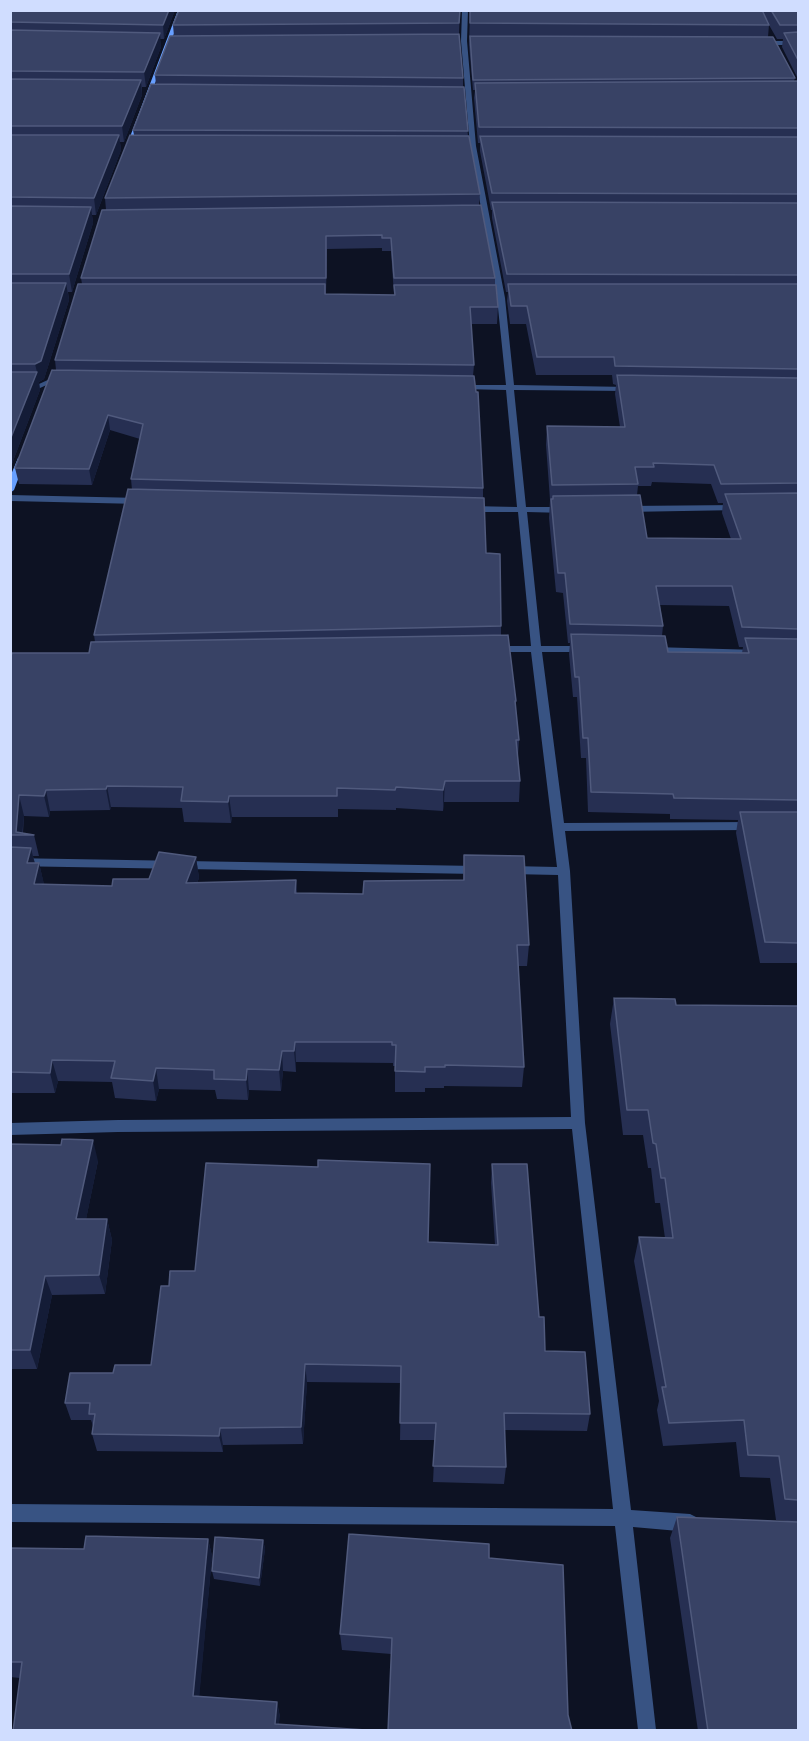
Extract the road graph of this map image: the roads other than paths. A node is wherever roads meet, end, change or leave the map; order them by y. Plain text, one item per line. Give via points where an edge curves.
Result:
1 (181, 10) edge
2 (465, 10) edge
3 (770, 35) edge
4 (158, 43) edge
5 (169, 43) junction
6 (181, 43) edge
7 (751, 43) edge
8 (775, 43) junction
9 (798, 43) edge
10 (779, 52) edge
11 (137, 89) edge
12 (149, 89) junction
13 (161, 90) edge
14 (116, 147) edge
15 (128, 147) junction
16 (140, 147) edge
17 (124, 157) edge
18 (54, 371) edge
19 (50, 381) junction
20 (74, 382) edge
21 (10, 386) edge
22 (453, 387) edge
23 (510, 387) junction
24 (637, 389) edge
25 (46, 392) edge
26 (26, 446) edge
27 (10, 490) edge
28 (10, 498) edge
29 (148, 501) edge
30 (752, 508) edge
31 (464, 509) edge
32 (614, 509) edge
33 (522, 510) junction
34 (580, 510) edge
35 (536, 648) junction
36 (477, 649) edge
37 (596, 649) edge
38 (644, 650) edge
39 (775, 654) edge
40 (763, 826) edge
41 (559, 827) junction
42 (10, 862) edge
43 (564, 871) junction
44 (578, 1123) junction
45 (10, 1129) edge
46 (10, 1512) edge
47 (622, 1518) junction
48 (705, 1524) edge
49 (647, 1731) edge

1 - 5 main road
2 - 23 street via 473,146 501,298
3 - 8 street
4 - 5 street
5 - 6 street
5 - 12 main road
7 - 8 street
8 - 9 street
8 - 10 street
11 - 12 street
12 - 13 street
12 - 15 main road
14 - 15 street
15 - 16 street
15 - 17 main road
18 - 19 main road
19 - 20 street
19 - 21 street via 40,386
19 - 25 main road
22 - 23 street
23 - 24 street
23 - 33 street
26 - 27 main road
28 - 29 street
30 - 32 street
31 - 33 street
33 - 34 street
33 - 35 street
35 - 36 street
35 - 37 street
35 - 41 street
38 - 39 street
40 - 41 street
41 - 43 street
42 - 43 street
43 - 44 street
44 - 45 street
44 - 47 street
46 - 47 street
47 - 48 street
47 - 49 street

